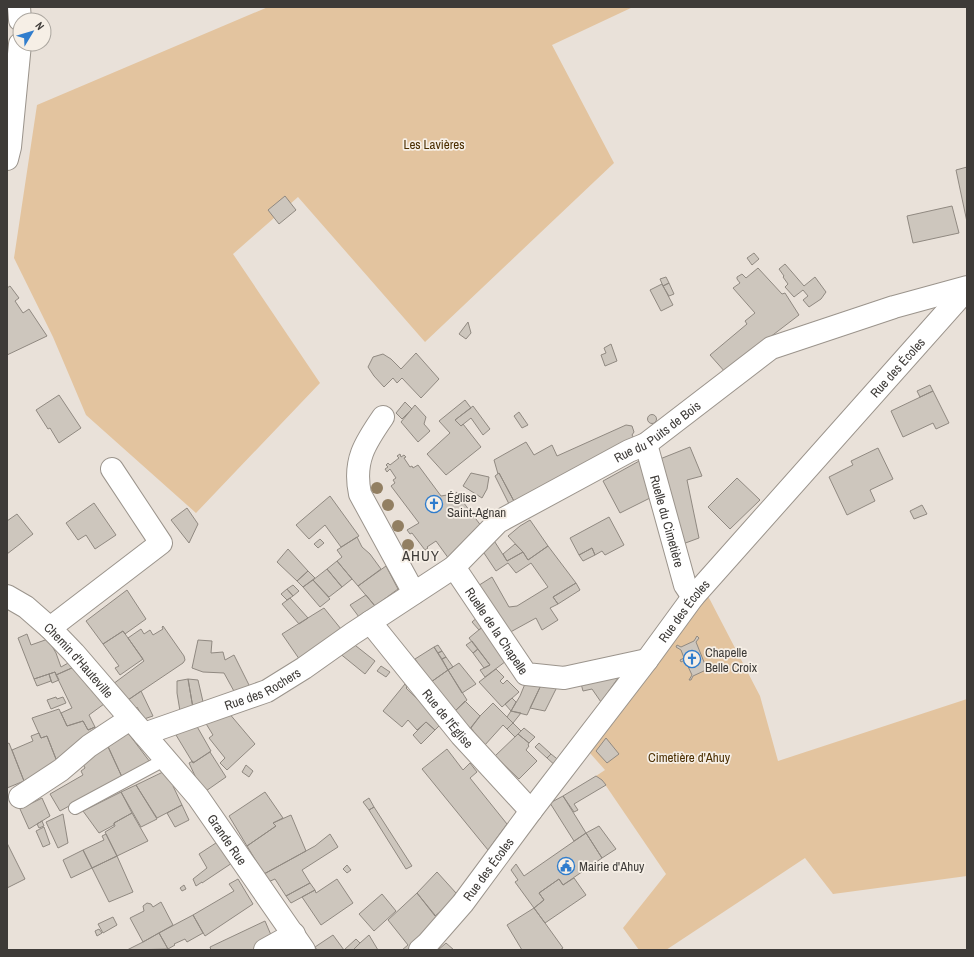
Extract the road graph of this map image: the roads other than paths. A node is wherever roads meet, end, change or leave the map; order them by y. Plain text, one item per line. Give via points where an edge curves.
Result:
1 (19, 52) edge
2 (7, 159) edge
3 (967, 288) edge
4 (383, 417) dead end
5 (646, 444) junction
6 (112, 469) dead end
7 (454, 567) junction
8 (414, 592) junction
9 (7, 596) edge
10 (693, 597) junction
11 (370, 622) junction
12 (50, 628) junction
13 (647, 660) junction
14 (137, 726) junction
15 (166, 759) junction
16 (20, 797) dead end
17 (75, 808) dead end
18 (531, 811) junction
19 (299, 942) edge
20 (264, 950) edge
21 (420, 950) edge

1 - 2 street
3 - 5 street, Rue du Puits de Bois via 894,307 771,348
3 - 10 street, Rue des Écoles
4 - 8 street via 363,447 357,482 360,494
5 - 7 street, Rue du Puits de Bois via 498,522
5 - 10 street, Ruelle du Cimetière via 685,585
6 - 12 street via 160,543
7 - 8 street, Rue du Puits de Bois
7 - 13 street, Ruelle de la Chapelle via 526,674 564,678
8 - 11 street, Rue du Puits de Bois
9 - 12 street, Chemin d'Hauteville
10 - 13 street, Rue des Écoles
11 - 14 street, Rue des Rochers via 267,691
11 - 18 street, Rue de l'Église via 461,735
12 - 14 street, Chemin d'Hauteville
13 - 18 street, Rue des Écoles
14 - 15 street, Grande Rue
14 - 16 street, Rue des Rochers via 89,746 61,770
15 - 17 lane
15 - 19 street, Grande Rue via 198,797
18 - 21 street, Rue des Écoles via 464,903
19 - 20 street

